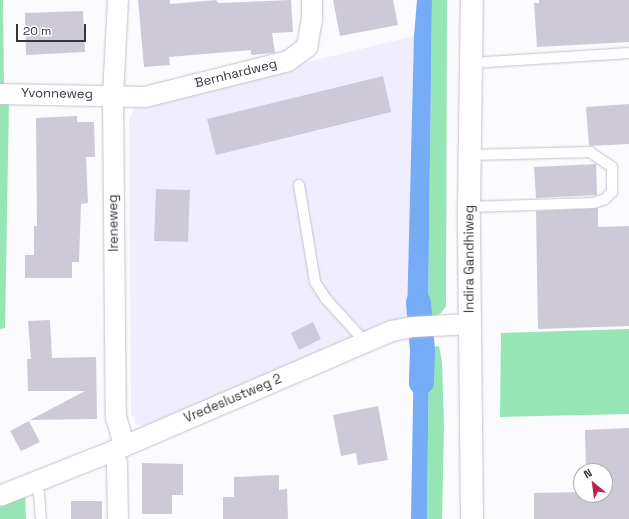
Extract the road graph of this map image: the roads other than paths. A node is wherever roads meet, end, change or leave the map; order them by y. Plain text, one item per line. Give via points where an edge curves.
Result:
1 (118, 0) edge
2 (312, 0) edge
3 (472, 0) edge
4 (629, 53) edge
5 (472, 63) junction
6 (0, 94) edge
7 (113, 97) junction
8 (471, 155) junction
9 (299, 185) dead end
10 (469, 207) junction
11 (460, 325) junction
12 (365, 342) junction
13 (119, 448) junction
14 (35, 482) junction
15 (0, 496) edge
16 (41, 519) edge
17 (118, 519) edge
18 (472, 519) edge

1 - 7 street, Ireneweg
2 - 7 street, Bernhardweg via 307,47 288,61 145,96
3 - 5 main road, Indira Gandhiweg
4 - 5 lane
5 - 8 main road, Indira Gandhiweg
6 - 7 street, Yvonneweg
7 - 13 street, Ireneweg via 116,417
8 - 10 main road, Indira Gandhiweg
8 - 10 lane via 590,152 612,167 612,192 605,199 593,203
9 - 12 lane via 315,282 326,299
10 - 11 main road, Indira Gandhiweg
11 - 12 street, Vredeslustweg 2 via 412,327 392,331
11 - 18 main road, Indira Gandhiweg
12 - 13 street, Vredeslustweg 2
13 - 14 street, Vredeslustweg 2
13 - 17 street, Ireneweg
14 - 15 street, Vredeslustweg 2
14 - 16 lane via 39,493

